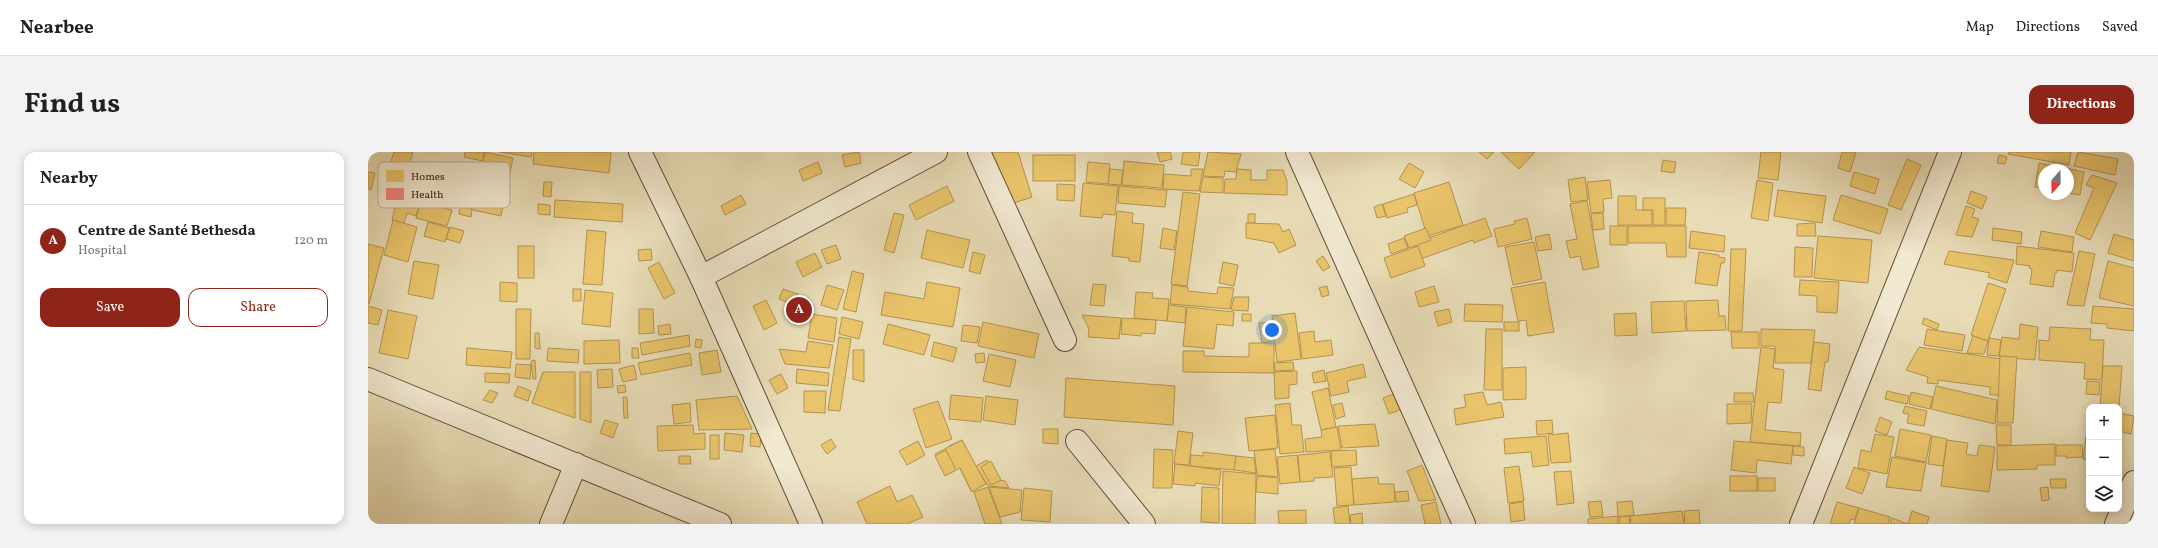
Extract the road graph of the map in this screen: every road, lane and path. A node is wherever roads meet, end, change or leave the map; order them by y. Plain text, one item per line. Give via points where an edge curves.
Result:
1 (640, 152) edge
2 (936, 152) edge
3 (979, 152) edge
4 (1297, 152) edge
5 (1950, 152) edge
6 (701, 277) junction
7 (1065, 340) dead end
8 (368, 379) edge
9 (1076, 441) dead end
10 (576, 464) junction
11 (2134, 482) edge
12 (551, 524) edge
13 (720, 524) edge
14 (811, 524) edge
15 (1144, 524) edge
16 (1464, 524) edge
17 (1801, 524) edge
18 (2116, 524) edge

1 - 6 street
2 - 6 street
3 - 7 street
4 - 16 street
5 - 17 street
6 - 14 street
8 - 10 street
9 - 15 street
10 - 12 street
10 - 13 street
11 - 18 street

